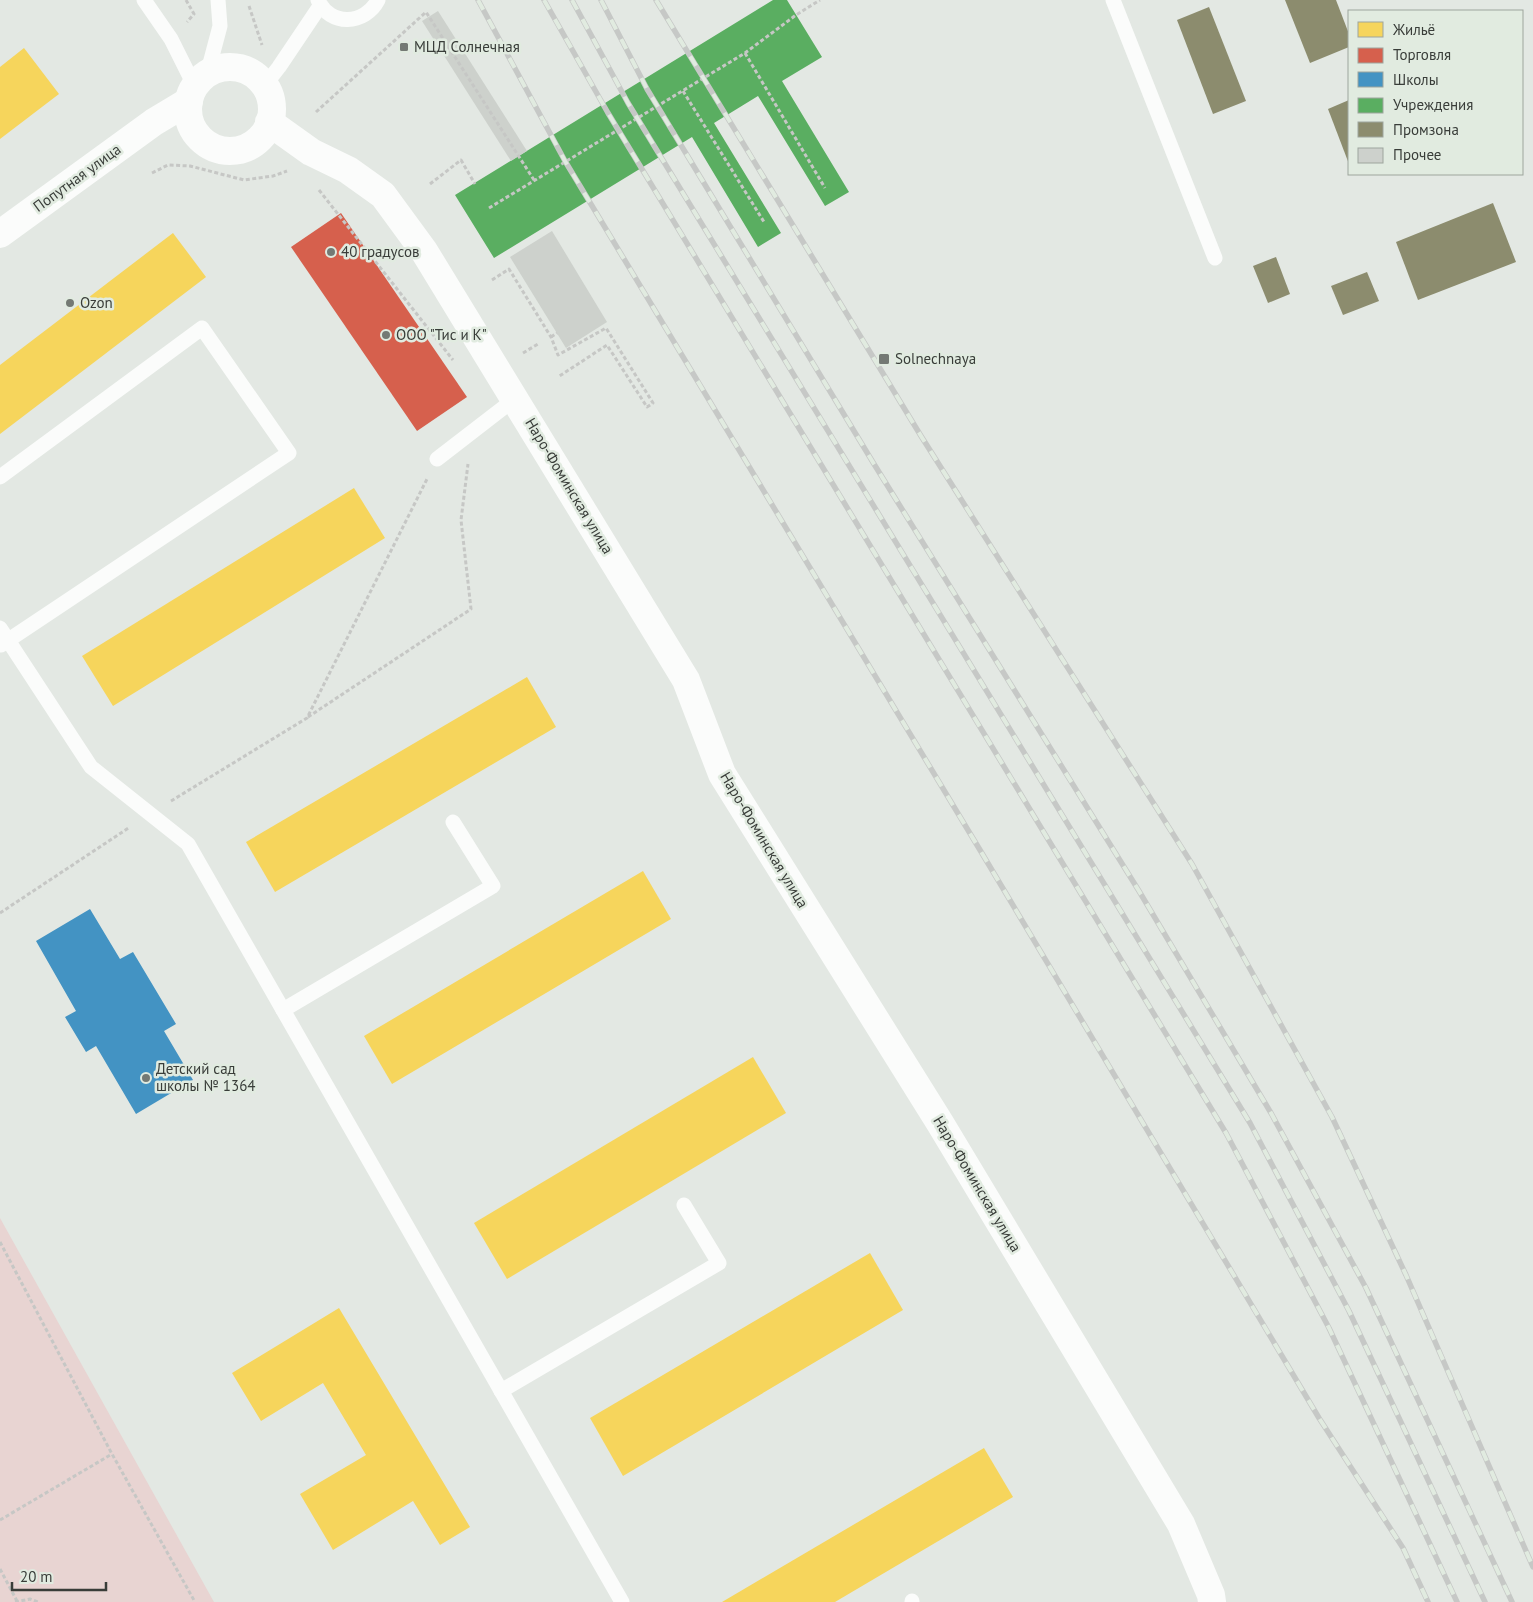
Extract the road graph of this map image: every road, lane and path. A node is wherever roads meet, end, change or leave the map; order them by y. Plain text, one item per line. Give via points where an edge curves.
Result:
1 (144, 0) edge
2 (218, 0) edge
3 (378, 0) edge
4 (820, 0) edge
5 (1113, 0) edge
6 (319, 3) edge
7 (249, 6) dead end
8 (262, 45) dead end
9 (745, 53) junction
10 (264, 85) junction
11 (197, 88) junction
12 (682, 91) junction
13 (316, 112) dead end
14 (154, 122) junction
15 (270, 122) junction
16 (203, 141) junction
17 (296, 171) dead end
18 (152, 172) dead end
19 (534, 180) junction
20 (430, 184) dead end
21 (475, 184) dead end
22 (316, 187) dead end
23 (825, 188) dead end
24 (489, 208) dead end
25 (764, 222) dead end
26 (0, 234) edge
27 (1215, 258) dead end
28 (492, 280) dead end
29 (557, 333) dead end
30 (550, 337) junction
31 (538, 344) dead end
32 (523, 353) dead end
33 (455, 362) dead end
34 (558, 377) dead end
35 (516, 398) junction
36 (437, 459) joint
37 (469, 462) dead end
38 (0, 477) edge
39 (0, 628) edge
40 (4, 644) edge
41 (307, 718) junction
42 (150, 814) junction
43 (453, 822) dead end
44 (0, 913) edge
45 (283, 1010) junction
46 (684, 1204) dead end
47 (0, 1242) edge
48 (501, 1391) junction
49 (112, 1454) junction
50 (0, 1520) edge
51 (0, 1569) edge
52 (16, 1601) edge
53 (38, 1602) edge
54 (195, 1602) edge
55 (622, 1602) edge
56 (1212, 1602) edge

1 - 11 lane via 171,39
2 - 11 lane via 220,26
3 - 6 lane via 369,12 354,19 337,18
4 - 9 path
5 - 27 lane
6 - 10 lane via 279,68
7 - 8 path
9 - 12 path
9 - 23 path
10 - 11 street via 253,74 238,68 216,70
10 - 15 street via 272,106
11 - 14 street, Попутная улица
11 - 16 street via 189,113 191,123
12 - 19 path
12 - 25 path
13 - 19 path via 426,12
14 - 16 street
14 - 26 street, Попутная улица
15 - 16 street via 262,136 245,148 223,150
15 - 35 street, Наро-Фоминская улица via 311,152 348,170 383,195 424,251
17 - 18 path via 244,180 190,166 168,166
19 - 24 path
20 - 21 path via 461,160
22 - 33 path
28 - 30 path via 509,269
29 - 30 path
30 - 34 path via 558,355 606,328 653,403 647,407 607,345
31 - 32 path
35 - 36 lane
35 - 56 street, Наро-Фоминская улица via 686,680 722,774 940,1123 1181,1524
36 - 41 path
37 - 41 path via 461,520 471,609
38 - 40 lane via 202,328 289,453
39 - 40 lane
40 - 42 lane via 91,767
41 - 42 path
42 - 44 path
42 - 45 lane via 188,844
43 - 45 lane via 493,886
45 - 48 lane
46 - 48 lane via 719,1263
47 - 49 path
48 - 55 lane
49 - 50 path
49 - 54 path
51 - 52 path
52 - 53 path via 30,1599

